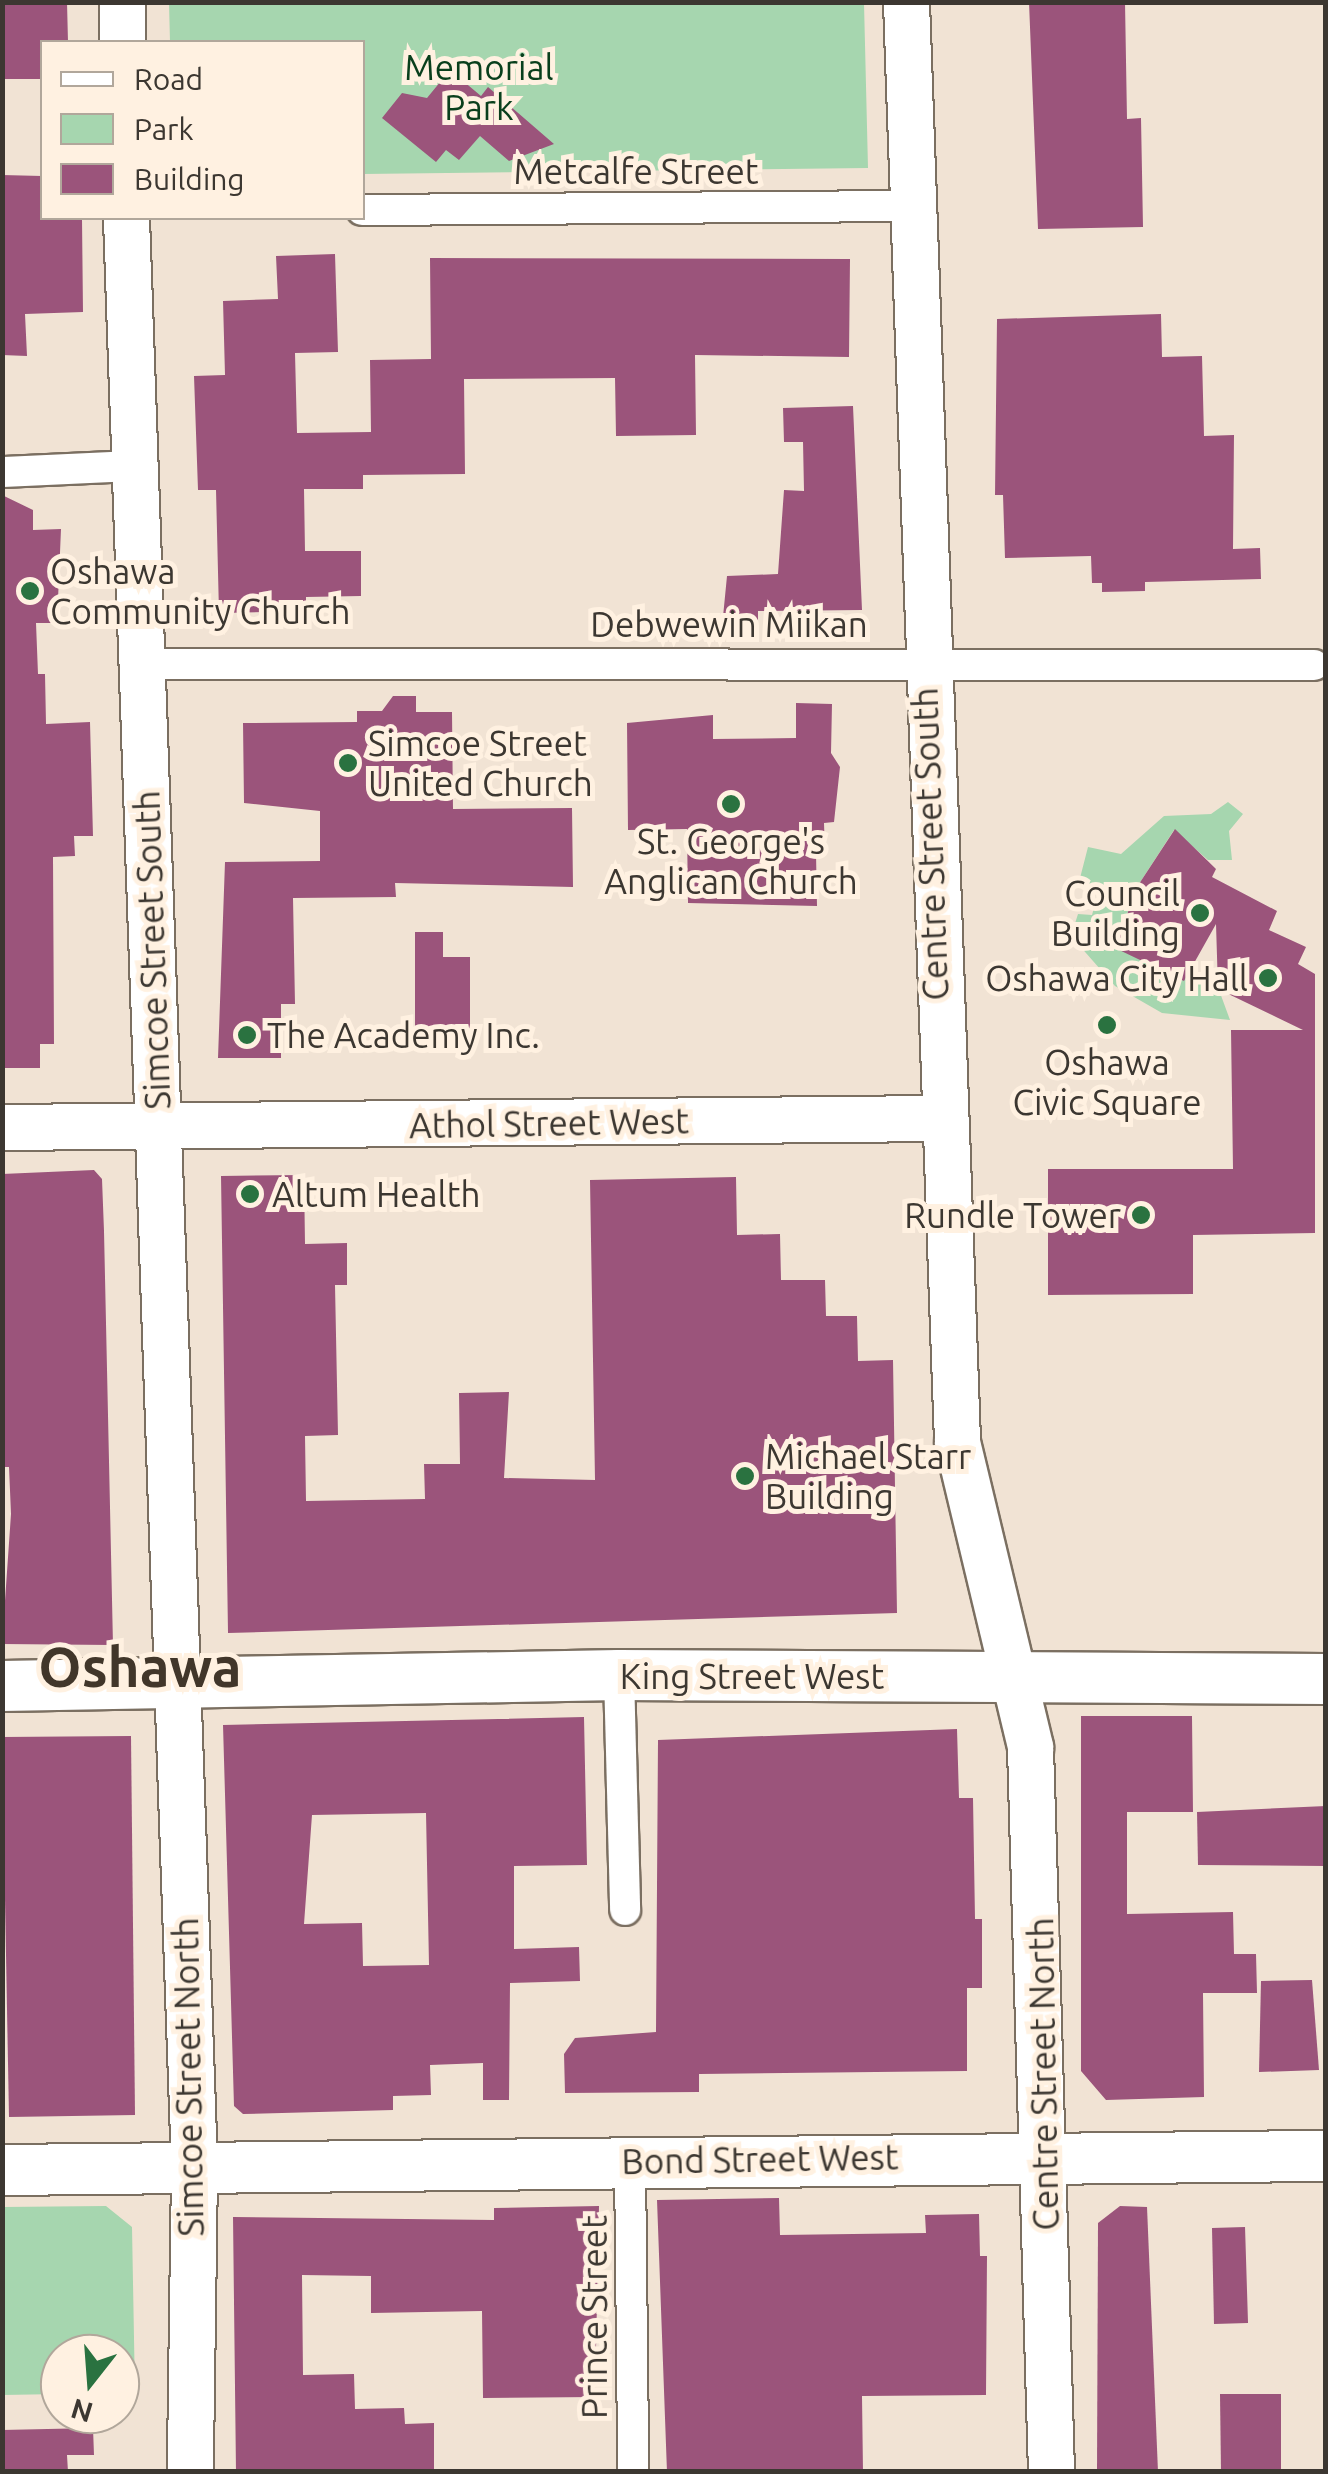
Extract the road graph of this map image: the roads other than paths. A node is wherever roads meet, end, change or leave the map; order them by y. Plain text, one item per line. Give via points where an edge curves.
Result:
1 (122, 2) edge
2 (906, 2) edge
3 (122, 40) edge
4 (911, 206) junction
5 (365, 210) edge
6 (126, 220) edge
7 (134, 466) junction
8 (2, 472) edge
9 (924, 662) junction
10 (144, 664) junction
11 (1314, 666) dead end
12 (940, 1118) junction
13 (2, 1127) edge
14 (158, 1128) junction
15 (619, 1676) junction
16 (1018, 1678) junction
17 (1326, 1679) edge
18 (178, 1684) junction
19 (2, 1686) edge
20 (625, 1910) dead end
21 (1043, 2156) junction
22 (1326, 2156) edge
23 (630, 2161) junction
24 (2, 2170) edge
25 (194, 2170) junction
26 (190, 2472) edge
27 (633, 2472) edge
28 (1051, 2472) edge

1 - 3 main road
2 - 4 main road, Centre Street South
4 - 5 street, Metcalfe Street
4 - 9 main road, Centre Street South
6 - 7 main road, Simcoe Street South
7 - 8 street
7 - 10 main road, Simcoe Street South
9 - 10 street, Debwewin Miikan
9 - 11 street, Debwewin Miikan
9 - 12 main road, Centre Street South
10 - 14 main road, Simcoe Street South
12 - 14 main road, Athol Street West
12 - 16 main road, Centre Street South via 957,1442
13 - 14 main road, Athol Street West
14 - 18 main road, Simcoe Street South
15 - 16 main road, King Street West
15 - 18 main road, King Street West
15 - 20 street
16 - 17 main road, King Street West
16 - 21 main road, Centre Street North via 1040,1870
18 - 19 main road, King Street West
18 - 25 main road, Simcoe Street North
21 - 22 main road, Bond Street West
21 - 23 main road, Bond Street West
21 - 28 main road, Centre Street North
23 - 25 main road, Bond Street West
23 - 27 street, Prince Street
24 - 25 main road, Bond Street West
25 - 26 main road, Simcoe Street North

